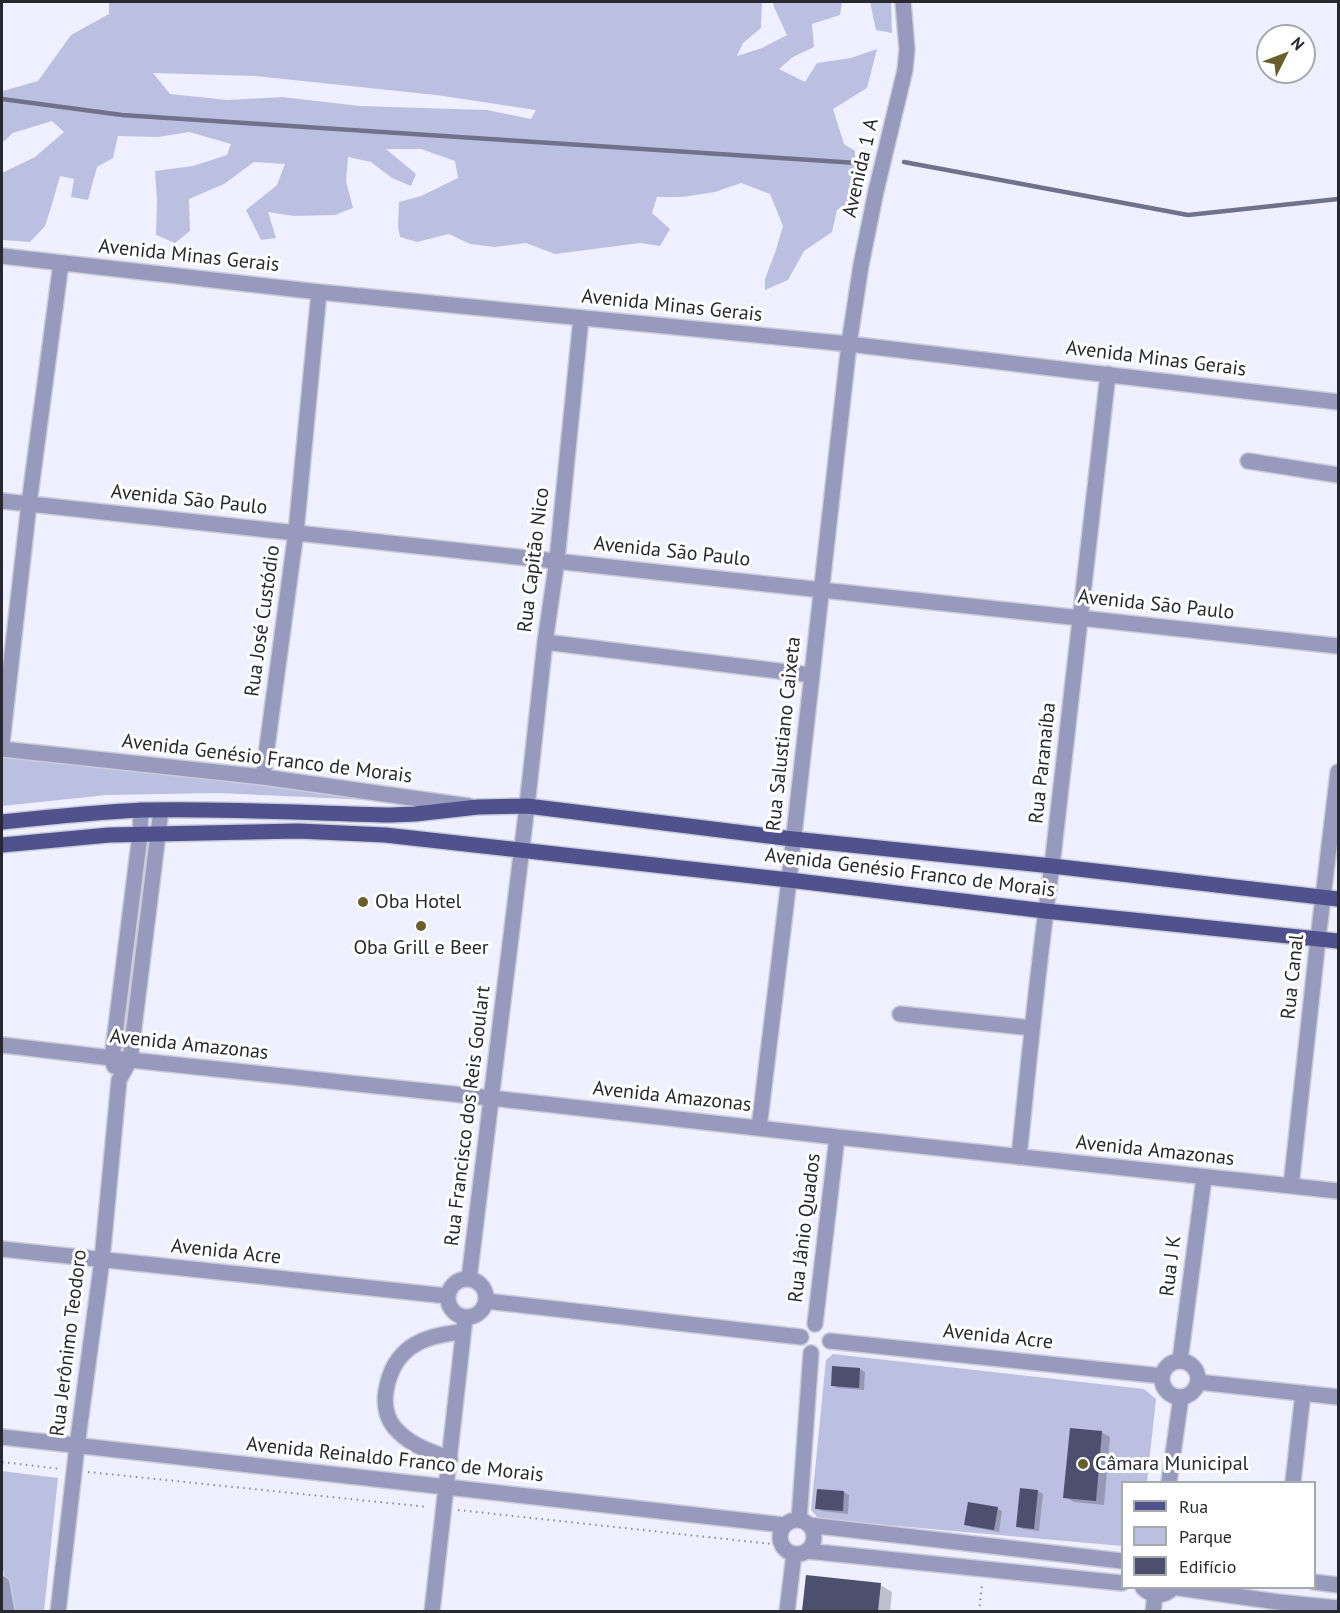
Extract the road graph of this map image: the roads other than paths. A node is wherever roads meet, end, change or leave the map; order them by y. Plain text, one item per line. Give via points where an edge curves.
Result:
1 (903, 2) edge
2 (2, 256) edge
3 (61, 263) junction
4 (319, 292) junction
5 (581, 318) junction
6 (849, 344) junction
7 (1108, 375) junction
8 (1338, 402) edge
9 (1248, 461) dead end
10 (1338, 475) edge
11 (2, 501) edge
12 (29, 504) junction
13 (296, 532) junction
14 (557, 560) junction
15 (820, 590) junction
16 (1080, 617) junction
17 (545, 642) junction
18 (1338, 646) edge
19 (811, 675) junction
20 (2, 743) edge
21 (2, 749) edge
22 (1338, 772) edge
23 (263, 777) junction
24 (527, 806) junction
25 (478, 807) junction
26 (141, 810) junction
27 (161, 810) junction
28 (2, 822) edge
29 (159, 834) junction
30 (140, 835) junction
31 (793, 839) junction
32 (2, 846) edge
33 (521, 850) junction
34 (1052, 866) junction
35 (789, 880) junction
36 (1331, 898) edge
37 (1045, 911) junction
38 (1318, 939) junction
39 (1338, 941) edge
40 (900, 1014) dead end
41 (1032, 1028) junction
42 (2, 1045) edge
43 (112, 1058) junction
44 (130, 1060) junction
45 (119, 1080) junction
46 (491, 1098) junction
47 (759, 1128) junction
48 (837, 1137) junction
49 (1020, 1157) junction
50 (1204, 1178) junction
51 (1291, 1186) junction
52 (1338, 1191) edge
53 (2, 1249) edge
54 (102, 1260) junction
55 (469, 1279) junction
56 (447, 1296) junction
57 (486, 1301) junction
58 (815, 1324) junction
59 (464, 1325) junction
60 (801, 1337) junction
61 (830, 1341) junction
62 (811, 1353) junction
63 (1180, 1360) junction
64 (1162, 1376) junction
65 (1198, 1382) junction
66 (1303, 1393) junction
67 (1180, 1397) junction
68 (1338, 1397) edge
69 (2, 1437) edge
70 (77, 1446) junction
71 (450, 1459) junction
72 (1169, 1481) edge
73 (1293, 1481) edge
74 (446, 1487) junction
75 (798, 1523) junction
76 (801, 1552) junction
77 (1121, 1561) edge
78 (1316, 1582) edge
79 (1121, 1583) edge
80 (2, 1584) edge
81 (1338, 1585) edge
82 (1171, 1589) edge
83 (1192, 1589) edge
84 (1149, 1591) edge
85 (1338, 1608) edge
86 (7, 1611) edge
87 (58, 1611) edge
88 (432, 1611) edge
89 (787, 1611) edge
90 (1153, 1611) edge

1 - 6 street, Avenida 1 A via 905,70 861,265
2 - 3 street, Avenida Minas Gerais
3 - 4 street, Avenida Minas Gerais
3 - 12 street
4 - 5 street, Avenida Minas Gerais
4 - 13 street, Rua José Custódio
5 - 6 street, Avenida Minas Gerais
5 - 14 street, Rua Capitão Nico
6 - 7 street, Avenida Minas Gerais
6 - 15 street, Rua Salustiano Caixeta
7 - 8 street, Avenida Minas Gerais
7 - 16 street, Rua Paranaíba
9 - 10 street
11 - 12 street, Avenida São Paulo
12 - 13 street, Avenida São Paulo
12 - 20 street
13 - 14 street, Avenida São Paulo
13 - 23 street, Rua José Custódio
14 - 15 street, Avenida São Paulo
14 - 17 street, Rua Capitão Nico
15 - 16 street, Avenida São Paulo
15 - 19 street, Rua Salustiano Caixeta
16 - 18 street, Avenida São Paulo
16 - 34 street, Rua Paranaíba
17 - 19 street
17 - 24 street, Rua Capitão Nico
19 - 31 street, Rua Salustiano Caixeta
21 - 23 street, Avenida Genésio Franco de Morais
22 - 36 street, Rua Canal
23 - 25 street, Avenida Genésio Franco de Morais
24 - 25 main road, Avenida Genésio Franco de Morais
24 - 31 main road, Avenida Genésio Franco de Morais
24 - 33 street
25 - 27 main road via 391,815
26 - 27 main road
26 - 28 main road
26 - 30 street, Rua Jerônimo Teodoro
27 - 29 street, Rua Jerônimo Teodoro
29 - 30 main road, Avenida Genésio Franco de Morais
29 - 33 main road, Avenida Genésio Franco de Morais via 339,832
29 - 44 street, Rua Jerônimo Teodoro
30 - 32 main road, Avenida Genésio Franco de Morais via 77,837
30 - 43 street, Rua Jerônimo Teodoro
31 - 34 main road, Avenida Genésio Franco de Morais
31 - 35 street, Rua Salustiano Caixeta
33 - 35 main road, Avenida Genésio Franco de Morais
33 - 46 street, Rua Francisco dos Reis Goulart
34 - 36 main road, Avenida Genésio Franco de Morais
34 - 37 street, Rua Paranaíba
35 - 37 main road, Avenida Genésio Franco de Morais
35 - 47 street, Rua Salustiano Caixeta
36 - 38 street, Rua Canal
37 - 38 main road, Avenida Genésio Franco de Morais
37 - 41 street, Rua Paranaíba
38 - 39 main road, Avenida Genésio Franco de Morais
38 - 51 street, Rua Canal
40 - 41 street
41 - 49 street, Rua Paranaíba
42 - 43 street, Avenida Amazonas
43 - 44 street, Avenida Amazonas
43 - 45 street, Rua Jerônimo Teodoro
44 - 45 street, Rua Jerônimo Teodoro
44 - 46 street, Avenida Amazonas
45 - 54 street, Rua Jerônimo Teodoro
46 - 47 street, Avenida Amazonas
46 - 55 street, Rua Francisco dos Reis Goulart
47 - 48 street, Avenida Amazonas
48 - 49 street, Avenida Amazonas
48 - 58 street, Rua Jânio Quados
49 - 50 street, Avenida Amazonas
50 - 51 street, Avenida Amazonas
50 - 63 street, Rua J K
51 - 52 street, Avenida Amazonas
53 - 54 street, Avenida Acre
54 - 56 street, Avenida Acre
54 - 70 street, Rua Jerônimo Teodoro
55 - 56 street via 454,1283
55 - 57 street via 484,1289
56 - 59 street via 452,1311
57 - 59 street via 481,1312
57 - 60 street
58 - 60 street via 806,1328
58 - 61 street via 825,1327
59 - 71 street
59 - 71 street via 409,1348 389,1375 385,1399 390,1422 406,1439
60 - 62 street via 803,1347
61 - 62 street via 822,1353
61 - 64 street, Avenida Acre
62 - 75 street
63 - 64 street via 1168,1365
63 - 65 street via 1196,1369
64 - 67 street via 1164,1388
65 - 66 street
65 - 67 street via 1192,1393
66 - 68 street
66 - 73 street
67 - 72 street
69 - 70 street, Avenida Reinaldo Franco de Morais
70 - 74 street, Avenida Reinaldo Franco de Morais
70 - 87 street, Rua Jerônimo Teodoro
71 - 74 street
74 - 75 street, Avenida Reinaldo Franco de Morais
74 - 88 street
75 - 76 street via 812,1529 814,1538 811,1547
75 - 76 street via 780,1534 781,1545 787,1551
75 - 77 street, Avenida Reinaldo Franco de Morais
76 - 79 street
76 - 89 street
78 - 81 street
80 - 86 street
82 - 84 street via 1166,1593
83 - 85 street
84 - 90 street

